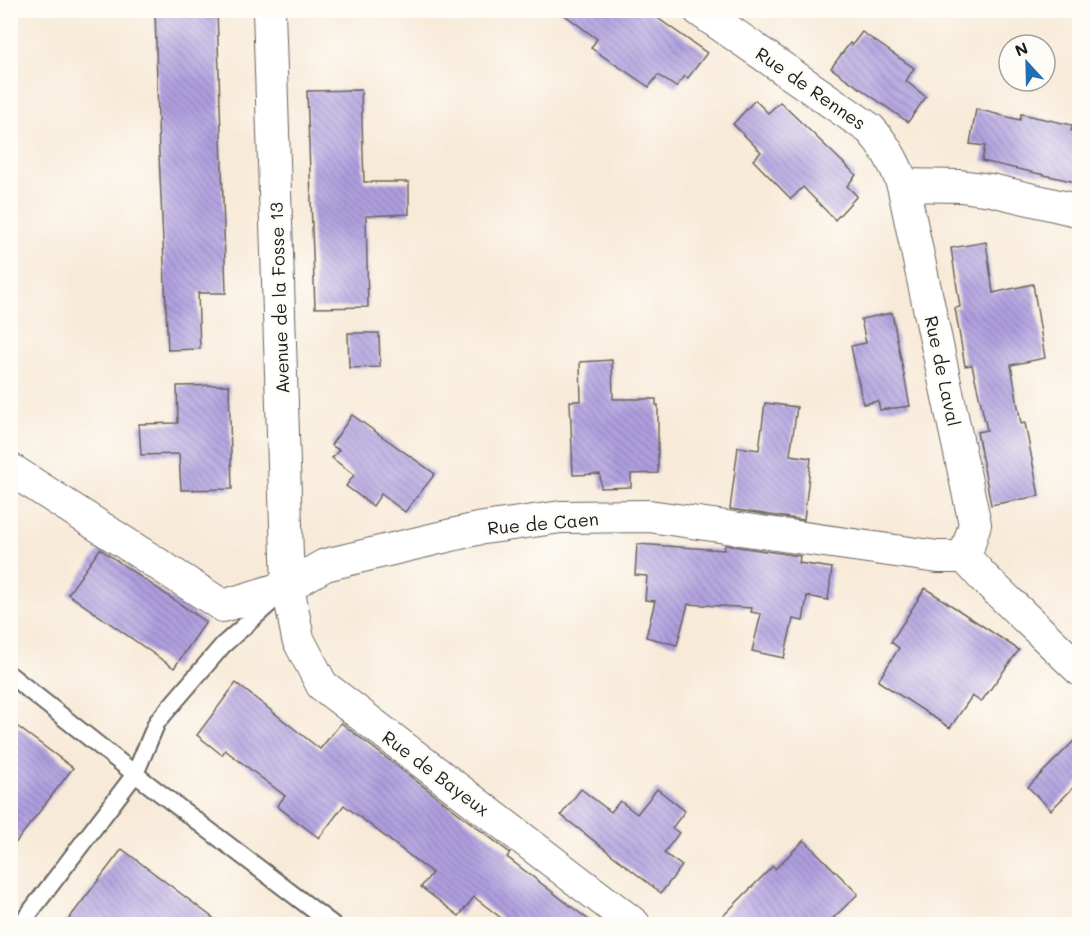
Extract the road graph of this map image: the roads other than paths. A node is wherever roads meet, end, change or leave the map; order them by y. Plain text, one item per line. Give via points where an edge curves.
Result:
1 (269, 10) edge
2 (699, 10) edge
3 (903, 185) junction
4 (1080, 211) edge
5 (10, 469) edge
6 (964, 557) junction
7 (288, 586) junction
8 (1080, 670) edge
9 (10, 675) edge
10 (135, 774) junction
11 (21, 924) edge
12 (332, 924) edge
13 (634, 924) edge

1 - 7 street, Avenue de la Fosse 13
2 - 3 street, Rue de Rennes via 870,129 894,161
3 - 4 street via 991,190
3 - 6 street, Rue de Laval via 975,524
5 - 7 street, Rue de Caen via 223,606
6 - 7 street, Rue de Caen via 938,557 649,516 561,517 477,529 325,565
6 - 8 street
7 - 10 lane via 223,645 158,722
7 - 13 street, Rue de Bayeux via 298,639 322,686
9 - 10 lane
10 - 11 lane
10 - 12 lane

